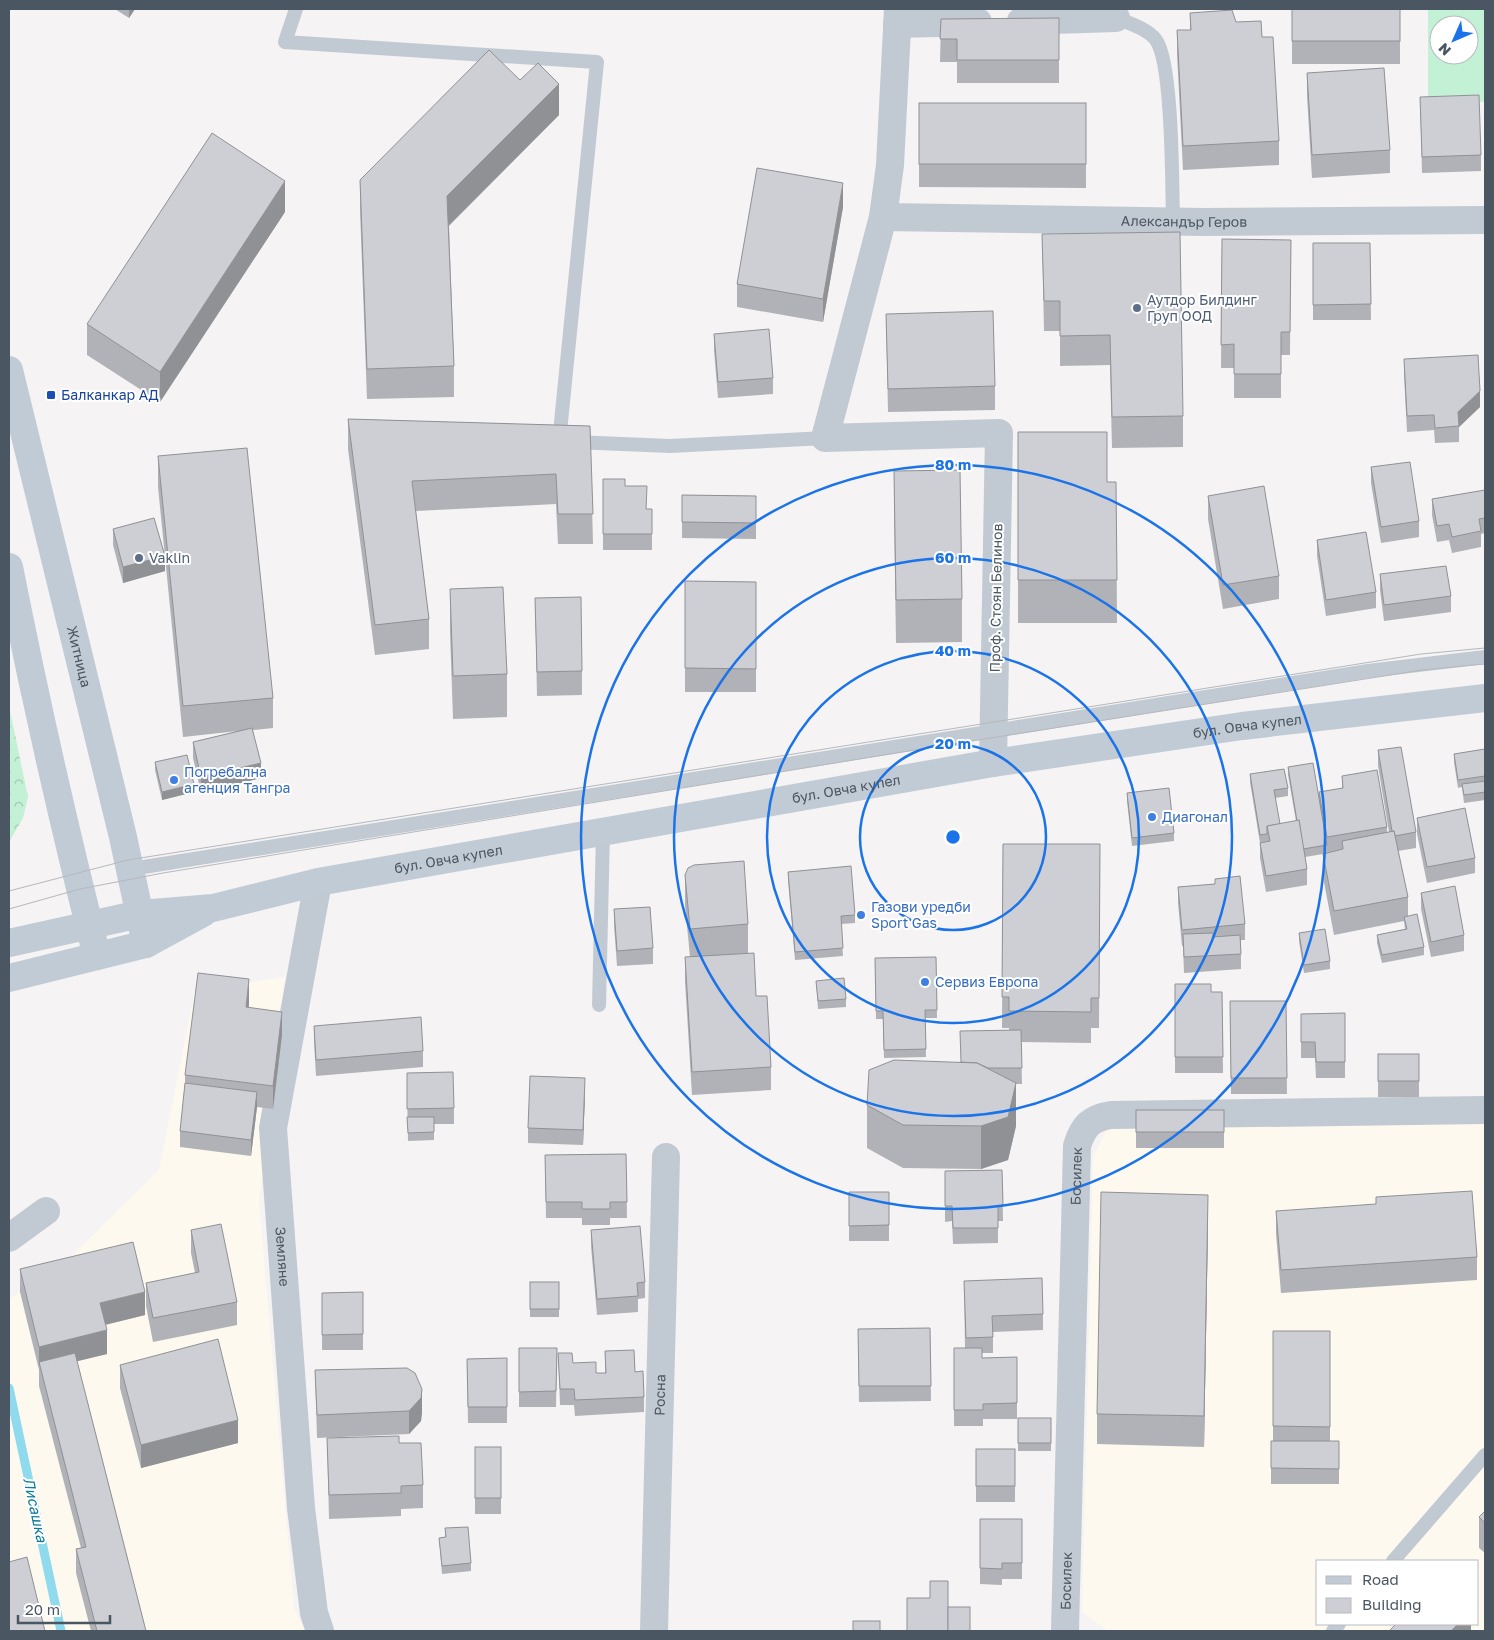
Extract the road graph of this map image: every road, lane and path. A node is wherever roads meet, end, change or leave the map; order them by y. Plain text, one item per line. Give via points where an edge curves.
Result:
1 (296, 9) edge
2 (898, 17) edge
3 (1116, 18) joint
4 (883, 217) junction
5 (1485, 220) edge
6 (1173, 222) junction
7 (9, 370) edge
8 (825, 438) junction
9 (9, 567) edge
10 (1485, 657) edge
11 (1485, 698) edge
12 (994, 730) junction
13 (993, 763) junction
14 (603, 832) junction
15 (131, 870) junction
16 (318, 882) junction
17 (213, 908) junction
18 (140, 914) junction
19 (89, 925) junction
20 (9, 943) edge
21 (146, 944) junction
22 (97, 956) junction
23 (9, 978) edge
24 (599, 1005) dead end
25 (1485, 1110) edge
26 (666, 1157) dead end
27 (46, 1211) dead end
28 (9, 1238) edge
29 (1485, 1455) edge
30 (1394, 1560) edge
31 (320, 1631) edge
32 (654, 1631) edge
33 (1065, 1631) edge

1 - 8 lane via 285,42 597,62 554,442 670,446
2 - 3 street
2 - 4 street via 890,165
3 - 6 lane via 1139,27 1156,40 1163,60 1171,138
4 - 6 street, Александър Геров
4 - 8 street
5 - 6 street, Александър Геров
7 - 15 main road, Житница
8 - 12 street, Проф. Стоян Белинов via 999,433
9 - 19 main road via 31,679
10 - 12 lane via 1368,671
11 - 13 main road, бул. Овча купел via 1242,726
12 - 13 street, Проф. Стоян Белинов
12 - 15 lane
13 - 14 main road, бул. Овча купел
14 - 16 main road, бул. Овча купел
14 - 24 lane
15 - 18 main road, Житница
16 - 17 main road, бул. Овча купел
16 - 31 street, Земляне via 273,1128 300,1508 314,1614
17 - 18 main road, бул. Овча купел
17 - 21 main road, бул. Овча купел
18 - 19 main road, бул. Овча купел
18 - 21 main road, Житница
19 - 20 main road, бул. Овча купел
19 - 22 main road
21 - 22 main road, бул. Овча купел
22 - 23 main road, бул. Овча купел
25 - 33 street, Босилек via 1111,1115 1097,1117 1081,1131 1077,1146
26 - 32 street, Росна
27 - 28 street
29 - 30 lane

